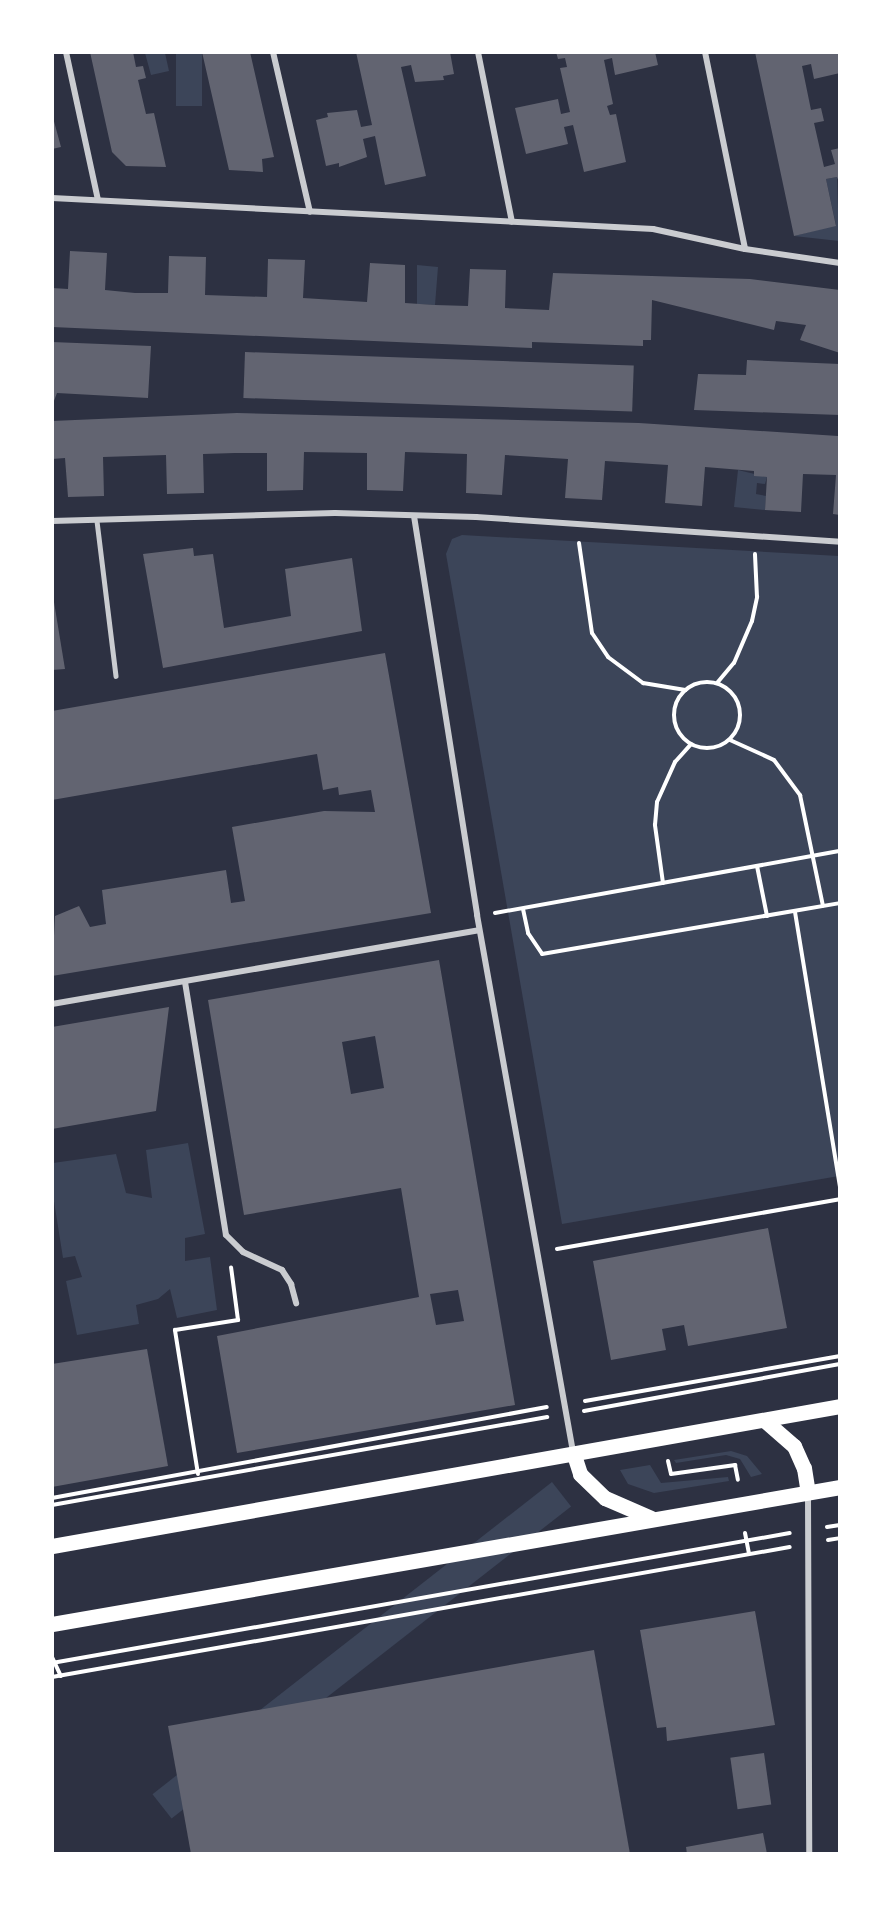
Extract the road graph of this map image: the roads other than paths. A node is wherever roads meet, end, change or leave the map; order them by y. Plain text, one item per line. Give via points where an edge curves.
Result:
1 (66, 52) edge
2 (273, 52) edge
3 (478, 52) edge
4 (705, 52) edge
5 (52, 198) edge
6 (98, 200) junction
7 (310, 212) junction
8 (512, 222) junction
9 (745, 249) junction
10 (840, 263) edge
11 (414, 516) junction
12 (52, 521) edge
13 (97, 521) junction
14 (840, 542) edge
15 (116, 676) dead end
16 (479, 930) junction
17 (185, 982) junction
18 (52, 1004) edge
19 (296, 1303) dead end
20 (840, 1406) edge
21 (764, 1420) junction
22 (574, 1455) junction
23 (840, 1487) edge
24 (808, 1492) junction
25 (654, 1519) junction
26 (52, 1546) edge
27 (52, 1624) edge
28 (809, 1854) edge

1 - 6 street
2 - 7 street
3 - 8 street
4 - 9 street
5 - 6 street
6 - 7 street
7 - 8 street
8 - 9 street via 653,229
9 - 10 street
11 - 13 street via 234,514
11 - 14 street
11 - 16 street
12 - 13 street
13 - 15 lane
16 - 17 street
16 - 22 street
17 - 18 street
17 - 19 street via 226,1235 243,1252 282,1270
20 - 21 main road
21 - 22 main road
21 - 24 main road via 794,1446 804,1468
22 - 25 main road via 580,1474 605,1498
22 - 26 main road
23 - 24 main road
24 - 25 main road
24 - 28 street
25 - 27 main road

